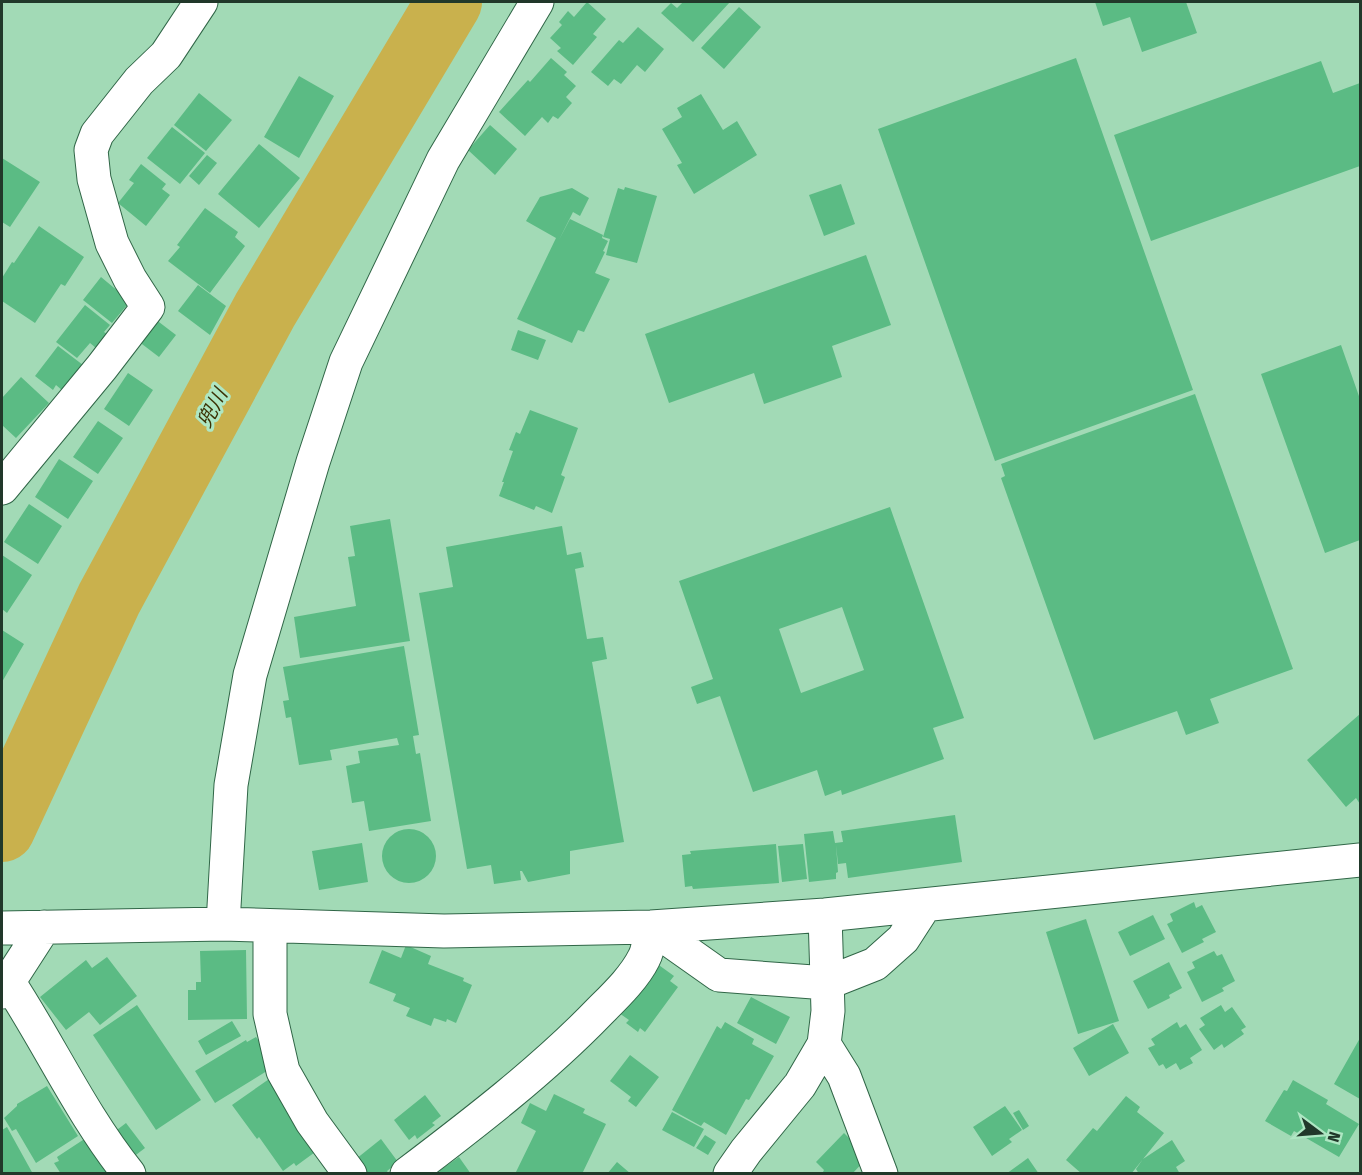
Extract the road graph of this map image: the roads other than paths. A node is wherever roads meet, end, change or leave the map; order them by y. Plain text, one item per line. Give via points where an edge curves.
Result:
1 (201, 2) edge
2 (537, 2) edge
3 (2, 488) edge
4 (1360, 860) edge
5 (925, 905) junction
6 (825, 915) junction
7 (223, 924) junction
8 (270, 926) junction
9 (44, 927) junction
10 (651, 927) junction
11 (2, 928) edge
12 (827, 983) junction
13 (5, 987) edge
14 (824, 1044) junction
15 (129, 1173) edge
16 (350, 1173) edge
17 (407, 1173) edge
18 (730, 1173) edge
19 (881, 1173) edge

1 - 3 street via 166,55 139,81 97,134 92,150 94,179 112,243 148,307
2 - 7 street via 443,160 346,363 250,675 231,785
4 - 5 street
5 - 6 street
5 - 12 street via 903,939 875,964
6 - 10 street
6 - 12 street
7 - 8 street
7 - 9 street
8 - 10 street via 444,931
8 - 16 street via 270,1014 283,1071 312,1122
9 - 11 street
9 - 13 street
10 - 12 street via 719,975
10 - 17 street via 645,958 584,1028 498,1103
12 - 14 street
13 - 15 street via 29,1013 75,1095
14 - 18 street via 800,1085
14 - 19 street via 844,1076

